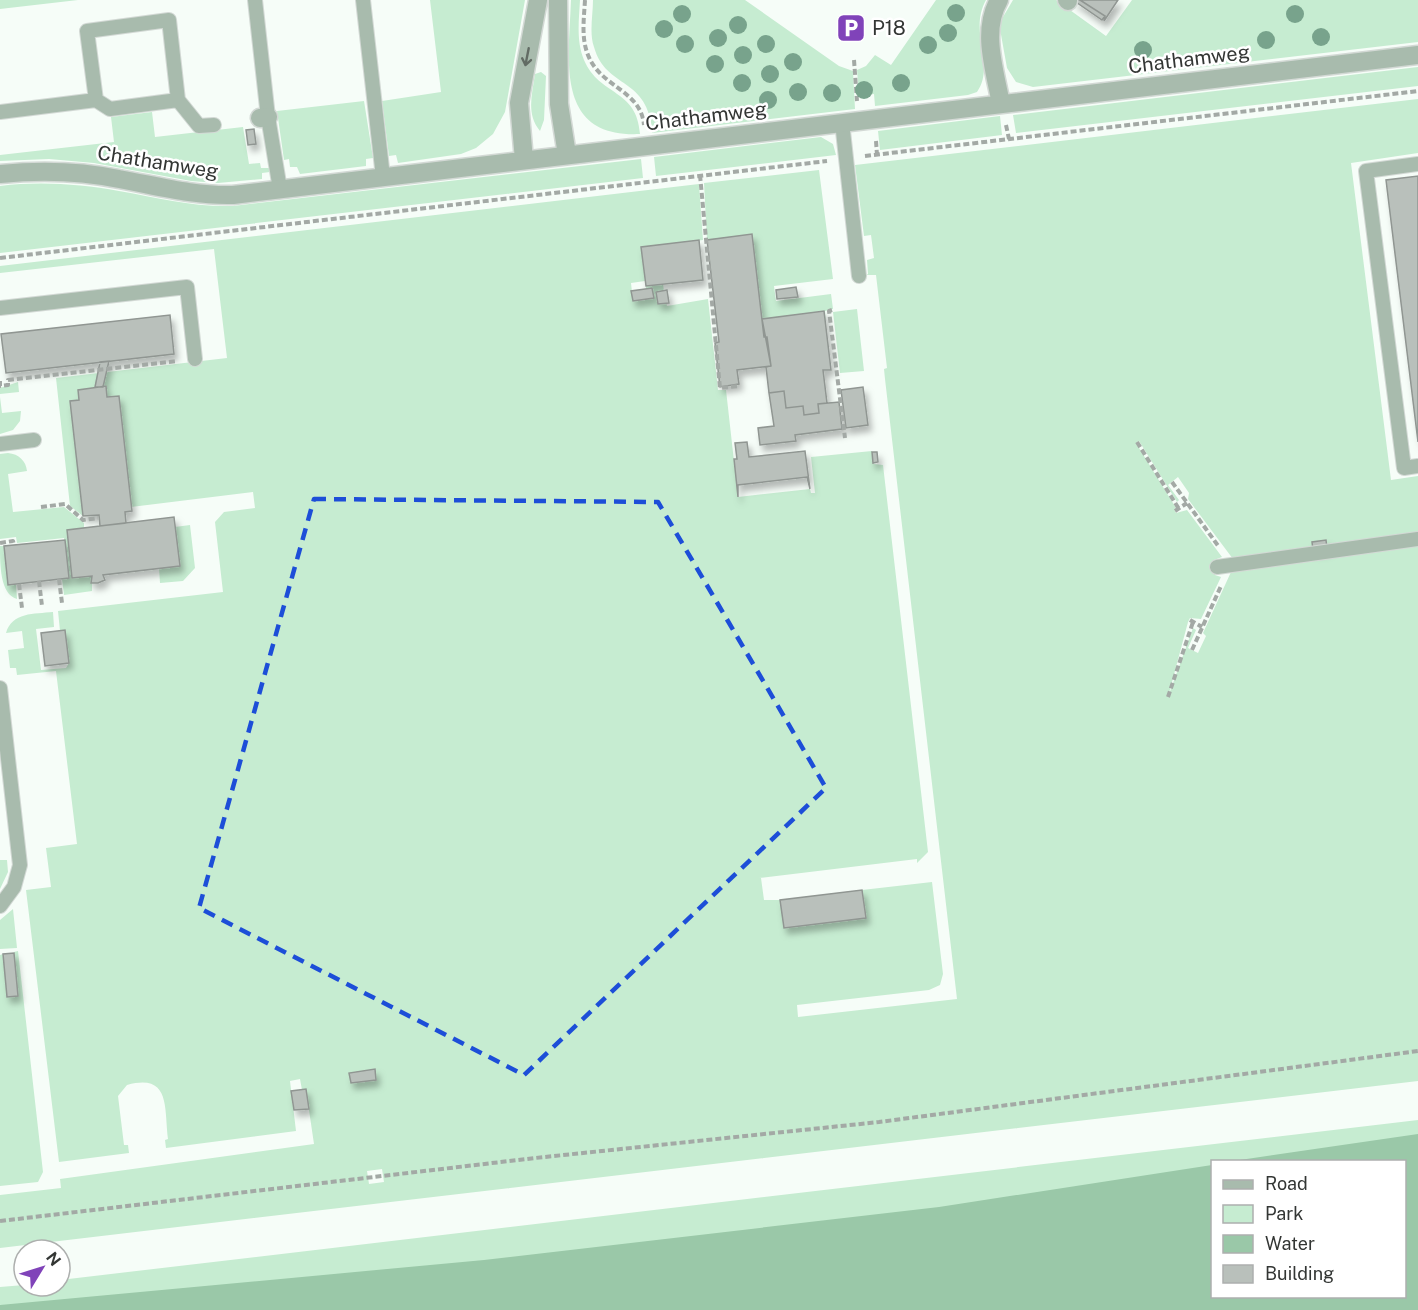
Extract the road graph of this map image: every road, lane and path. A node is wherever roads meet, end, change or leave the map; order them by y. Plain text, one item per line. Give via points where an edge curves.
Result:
1 (255, 0) edge
2 (363, 0) edge
3 (538, 0) edge
4 (558, 0) edge
5 (585, 0) edge
6 (999, 0) edge
7 (1418, 55) edge
8 (854, 60) dead end
9 (1418, 91) edge
10 (96, 100) junction
11 (178, 100) junction
12 (1001, 104) junction
13 (0, 112) edge
14 (850, 122) junction
15 (214, 125) dead end
16 (645, 146) junction
17 (567, 156) junction
18 (846, 159) junction
19 (524, 160) junction
20 (1418, 164) edge
21 (0, 174) edge
22 (700, 175) junction
23 (383, 177) junction
24 (280, 189) junction
25 (0, 258) edge
26 (859, 276) dead end
27 (0, 308) edge
28 (832, 310) dead end
29 (195, 359) joint
30 (0, 381) edge
31 (739, 386) dead end
32 (845, 438) dead end
33 (34, 440) dead end
34 (1137, 442) dead end
35 (0, 444) edge
36 (1418, 466) edge
37 (1187, 503) dead end
38 (41, 507) dead end
39 (98, 518) dead end
40 (1418, 539) edge
41 (0, 543) edge
42 (14, 545) dead end
43 (1217, 567) dead end
44 (59, 579) dead end
45 (39, 581) dead end
46 (19, 584) dead end
47 (62, 603) dead end
48 (42, 606) dead end
49 (22, 608) dead end
50 (1202, 627) dead end
51 (0, 688) edge
52 (1168, 697) dead end
53 (0, 906) edge
54 (1418, 1052) edge
55 (0, 1221) edge

1 - 24 lane via 264,117
2 - 23 lane
3 -> 19 street via 519,103
4 - 17 street via 558,81
5 - 16 path via 588,56 603,78 639,106
6 - 12 street via 989,28
7 - 12 street, Chathamweg
8 - 14 path
9 - 18 path
10 - 11 lane via 111,109
10 - 11 lane via 87,31 169,20
10 - 13 lane
11 - 15 lane via 199,126
12 - 14 street, Chathamweg
14 - 16 street, Chathamweg
14 - 18 lane
16 - 17 street, Chathamweg
17 - 19 street, Chathamweg
18 - 22 path
18 - 26 lane
19 - 23 street, Chathamweg
20 - 36 lane via 1366,171 1404,468
21 - 24 street, Chathamweg via 80,173 211,195
22 - 25 path
22 - 31 path via 720,388
23 - 24 street, Chathamweg
27 - 29 lane via 187,287
28 - 32 path via 829,311
29 - 30 path via 8,380 8,385 0,386
33 - 35 lane
34 - 37 path via 1177,510
38 - 39 path via 64,504 83,520
40 - 43 lane
41 - 42 path via 13,541
44 - 47 path
45 - 48 path
46 - 49 path
50 - 52 path via 1191,621
51 - 53 lane via 20,865 14,887
54 - 55 path via 879,1122

